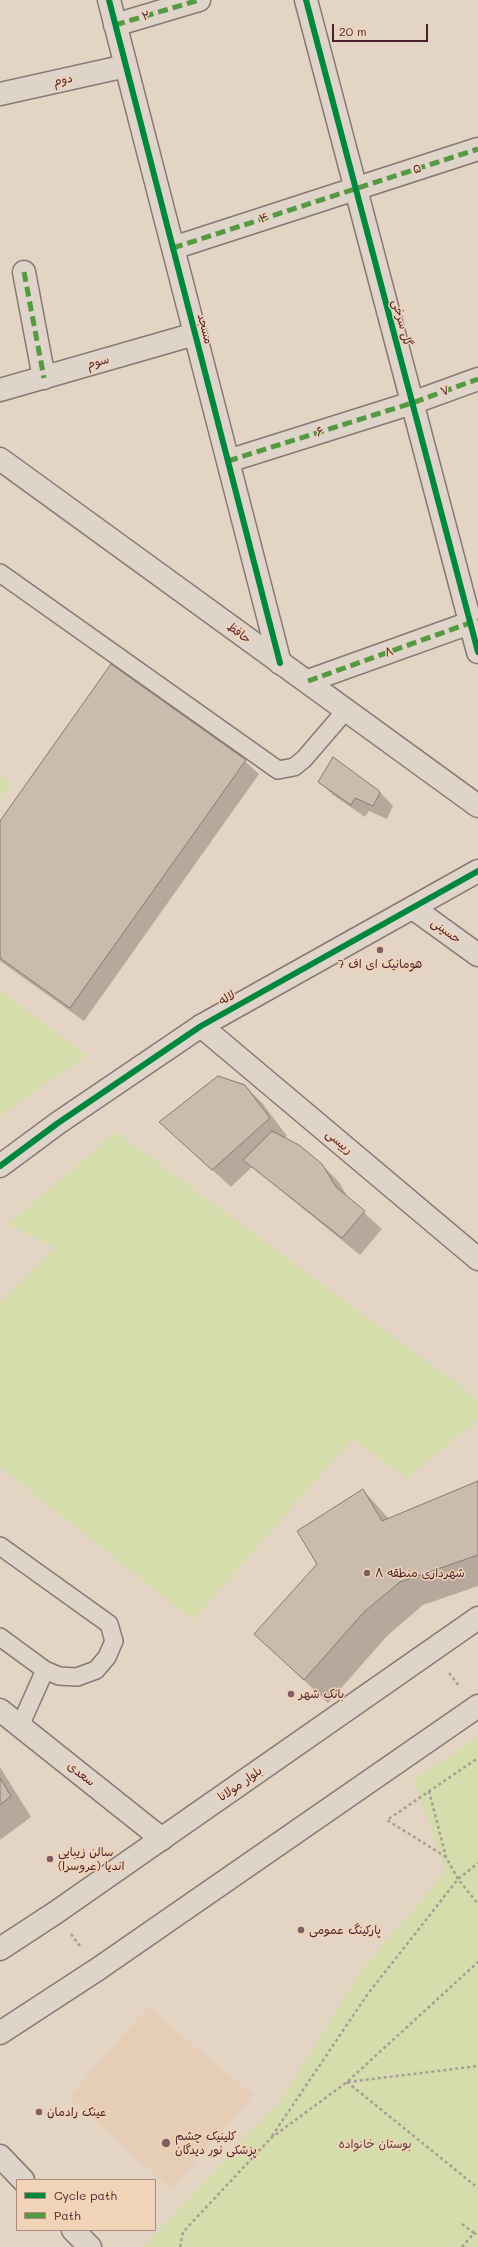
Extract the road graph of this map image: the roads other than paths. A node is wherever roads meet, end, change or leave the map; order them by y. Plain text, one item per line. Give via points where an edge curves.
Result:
1 (109, 0) edge
2 (199, 0) edge
3 (306, 0) edge
4 (115, 26) junction
5 (126, 66) junction
6 (0, 94) edge
7 (478, 149) edge
8 (355, 189) junction
9 (173, 248) junction
10 (24, 272) dead end
11 (195, 334) junction
12 (44, 378) junction
13 (478, 379) edge
14 (0, 390) edge
15 (412, 404) junction
16 (0, 459) edge
17 (228, 461) junction
18 (0, 573) edge
19 (474, 622) edge
20 (478, 652) edge
21 (280, 663) junction
22 (308, 681) junction
23 (347, 710) junction
24 (478, 806) edge
25 (478, 871) edge
26 (414, 908) junction
27 (478, 955) edge
28 (201, 1026) junction
29 (0, 1166) edge
30 (478, 1259) edge
31 (0, 1546) edge
32 (478, 1618) edge
33 (0, 1637) edge
34 (45, 1670) junction
35 (476, 1707) edge
36 (0, 1710) edge
37 (20, 1726) junction
38 (162, 1839) junction
39 (0, 1949) edge
40 (0, 2032) edge
41 (0, 2156) edge
42 (23, 2179) edge
43 (74, 2231) edge
44 (90, 2247) edge

1 - 4 street, مسجد
2 - 4 street, ۲
3 - 8 street, گل سرخی
4 - 5 street, مسجد
5 - 6 street, دوم
5 - 9 street, مسجد
7 - 8 street, ۵
8 - 9 street, ۴
8 - 15 street, گل سرخی
9 - 11 street, مسجد
10 - 12 street
11 - 12 street, سوم
11 - 17 street, مسجد
12 - 14 street, سوم
13 - 15 street, ۷
15 - 17 street, ۶
15 - 19 street, گل سرخی
16 - 21 street, حافظ
17 - 21 street, مسجد
18 - 23 lane via 278,770 294,767 304,759
19 - 20 street, گل سرخی
19 - 22 street, ۸
21 - 22 street, حافظ
22 - 23 street, حافظ
23 - 24 street, حافظ
25 - 26 street, لاله
26 - 27 street, حسینی
26 - 28 street, لاله
28 - 29 street, لاله via 58,1123
28 - 30 street, رییسی
31 - 34 lane via 109,1624 113,1632 114,1642 107,1657 96,1670 77,1676 59,1676
32 - 38 street, بلوار مولانا
33 - 34 lane
34 - 37 lane
35 - 40 street via 98,1969
36 - 37 street, سعدی
37 - 38 street, سعدی
38 - 39 street, بلوار مولانا
41 - 42 street
43 - 44 street

